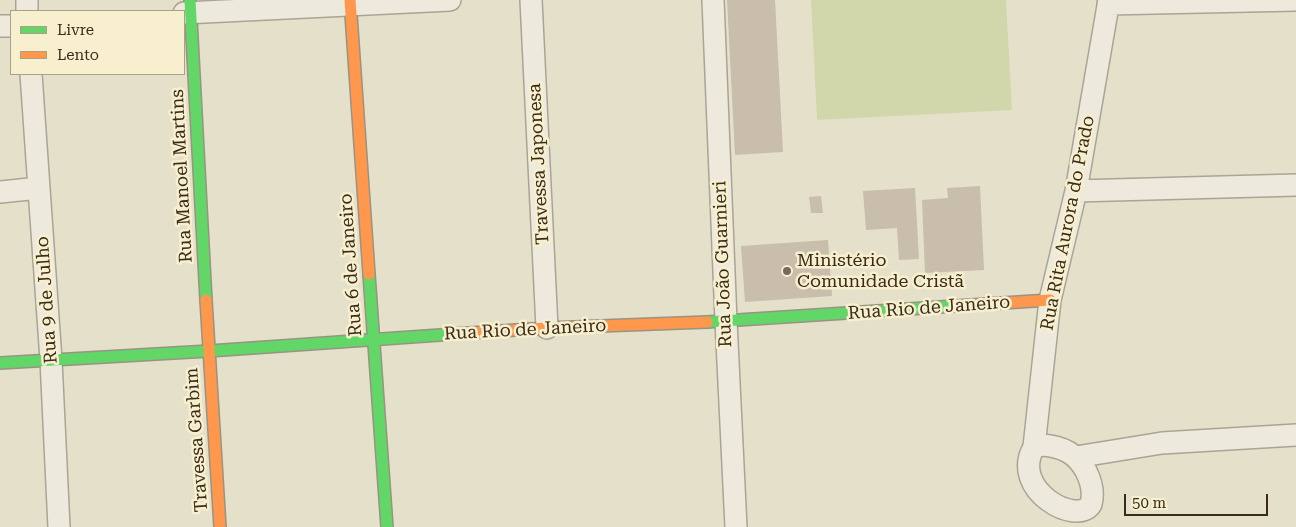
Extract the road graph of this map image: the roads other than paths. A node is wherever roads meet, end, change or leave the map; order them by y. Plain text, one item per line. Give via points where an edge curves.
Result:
1 (450, 0) edge
2 (531, 0) edge
3 (713, 0) edge
4 (1296, 0) edge
5 (350, 2) edge
6 (1108, 2) edge
7 (188, 8) edge
8 (31, 75) edge
9 (1296, 185) edge
10 (39, 188) junction
11 (1076, 190) junction
12 (0, 192) edge
13 (1050, 300) junction
14 (726, 321) junction
15 (547, 328) junction
16 (373, 339) junction
17 (209, 351) junction
18 (51, 360) junction
19 (0, 363) edge
20 (1296, 435) edge
21 (1034, 447) junction
22 (1076, 457) junction
23 (1090, 519) edge
24 (59, 527) edge
25 (220, 527) edge
26 (387, 527) edge
27 (736, 527) edge

1 - 5 street
2 - 15 street, Travessa Japonesa
3 - 14 street, Rua João Guarnieri
4 - 6 street
5 - 7 street
5 - 16 street, Rua 6 de Janeiro
6 - 11 street, Rua Rita Aurora do Prado
7 - 17 street, Rua Manoel Martins
8 - 10 street, Rua 9 de Julho
9 - 11 street
10 - 12 street
10 - 18 street, Rua 9 de Julho
11 - 13 street, Rua Rita Aurora do Prado
13 - 14 street, Rua Rio de Janeiro
13 - 21 street, Rua Rita Aurora do Prado
14 - 15 street, Rua Rio de Janeiro
14 - 27 street, Rua João Guarnieri
15 - 16 street, Rua Rio de Janeiro
16 - 17 street, Rua Rio de Janeiro
16 - 26 street, Rua 6 de Janeiro
17 - 18 street, Rua Rio de Janeiro
17 - 25 street, Travessa Garbim
18 - 19 street, Rua Rio de Janeiro
18 - 24 street, Rua 9 de Julho
20 - 22 street via 1162,442
21 - 22 street via 1053,446
21 - 23 street via 1028,466 1031,484 1043,501 1054,511 1071,518
22 - 23 street via 1088,476 1092,491

